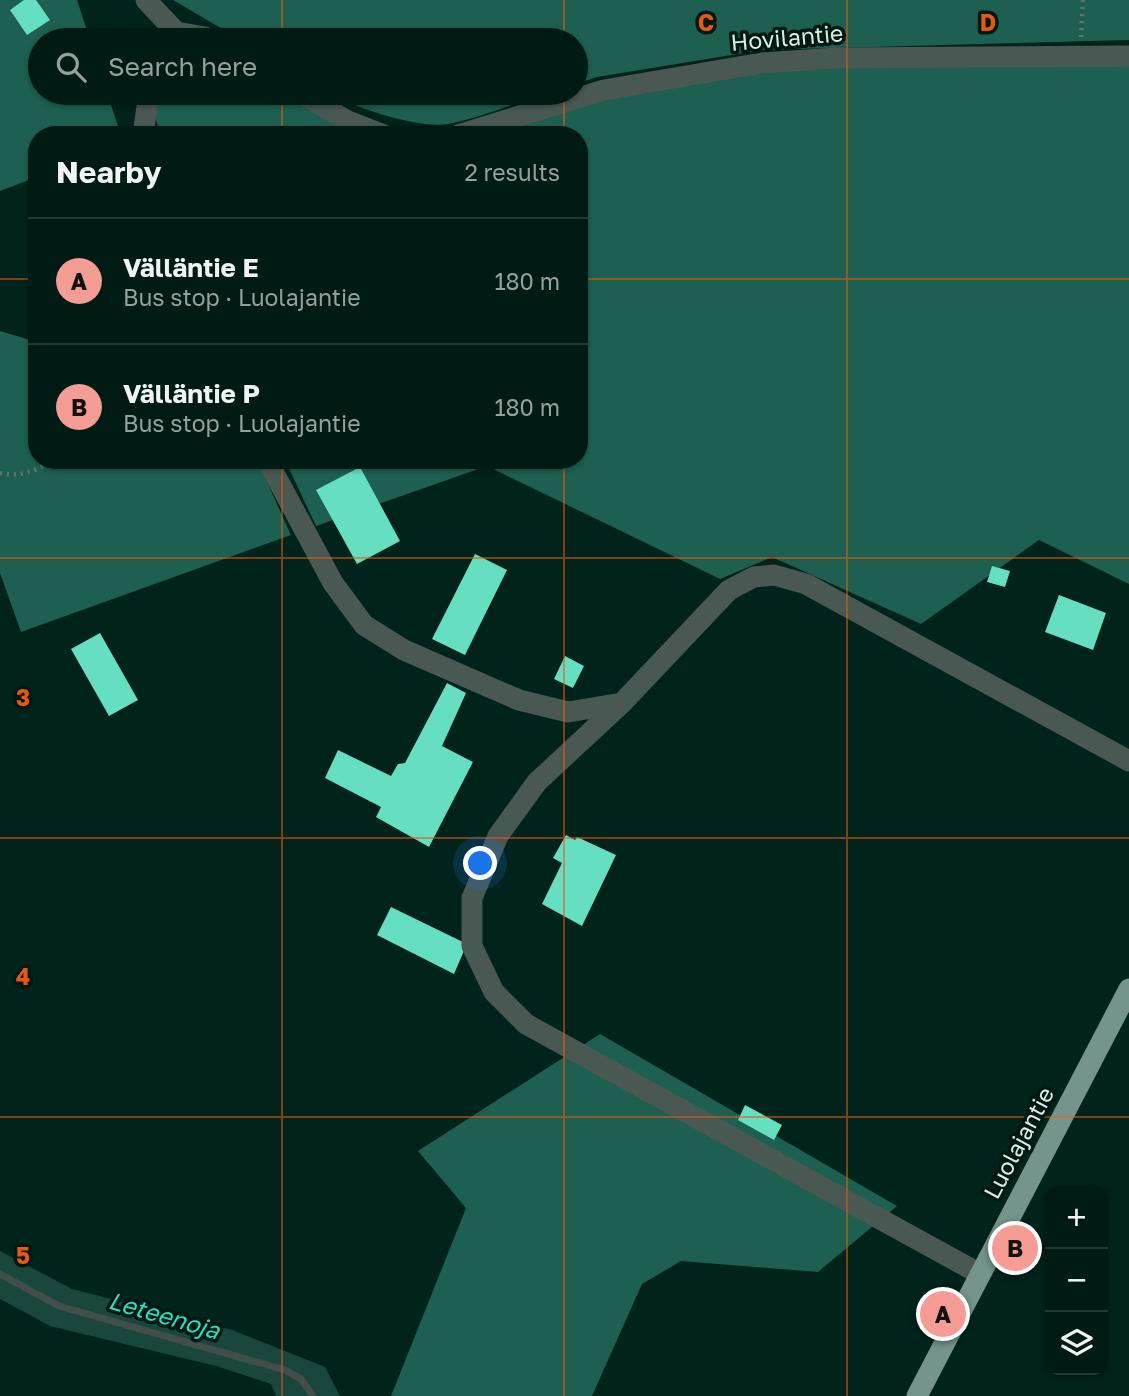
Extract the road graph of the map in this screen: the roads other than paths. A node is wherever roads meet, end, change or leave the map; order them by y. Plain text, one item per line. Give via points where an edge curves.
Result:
1 (146, 0) edge
2 (168, 28) edge
3 (1129, 56) edge
4 (588, 95) edge
5 (147, 105) edge
6 (321, 105) edge
7 (555, 105) edge
8 (144, 126) edge
9 (361, 126) edge
10 (487, 126) edge
11 (272, 469) edge
12 (622, 703) junction
13 (1129, 761) edge
14 (1129, 989) edge
15 (980, 1274) junction
16 (916, 1396) edge

1 - 2 street
3 - 4 street, Hovilantie via 836,58 762,63
5 - 8 street
6 - 9 street
7 - 10 street, Hovilantie
11 - 12 street via 333,583 364,625 404,650 519,700 568,712
12 - 13 street via 729,590 774,575 806,584
12 - 15 street via 537,782 498,836 472,898 472,946 494,992 526,1024
14 - 15 main road, Luolajantie
15 - 16 main road, Luolajantie

